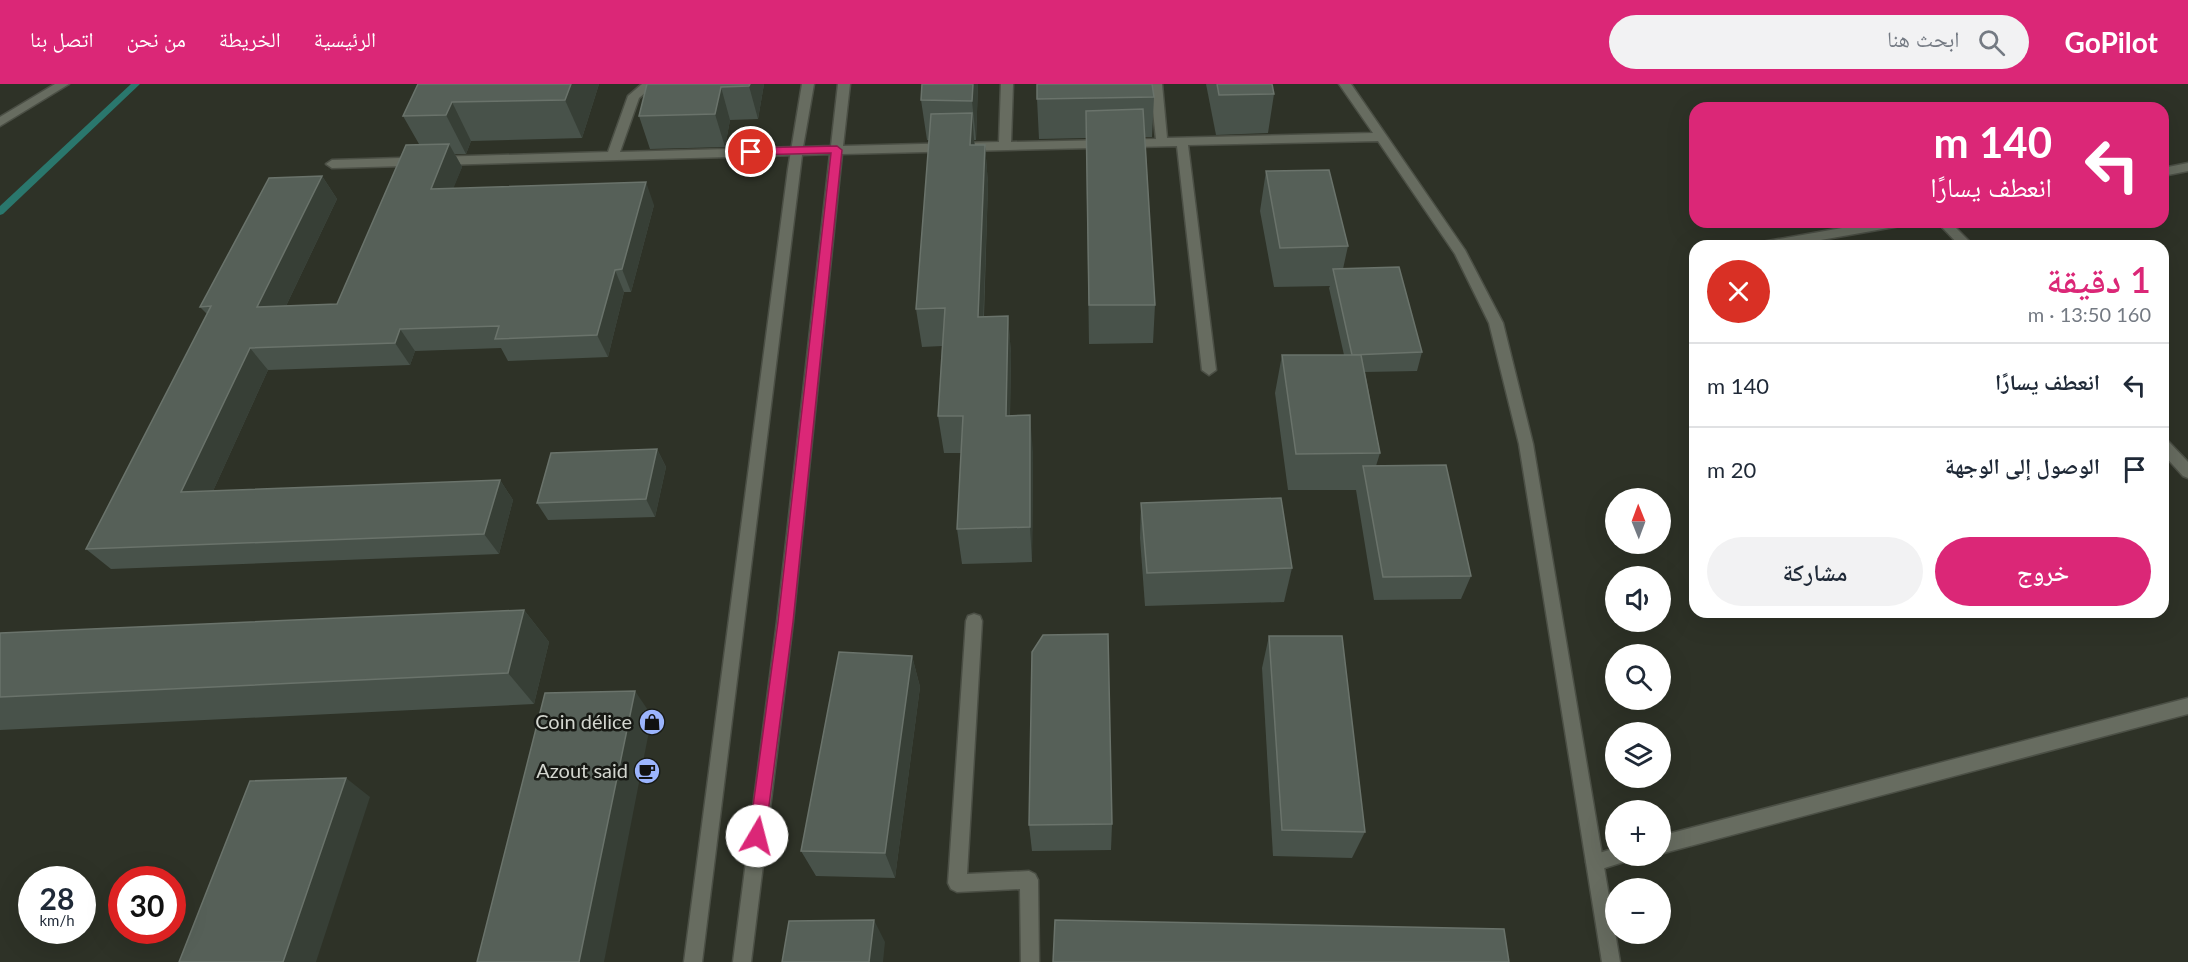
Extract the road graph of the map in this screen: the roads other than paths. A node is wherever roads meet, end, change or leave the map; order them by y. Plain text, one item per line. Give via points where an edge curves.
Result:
1 (63, 84) edge
2 (649, 84) edge
3 (808, 84) edge
4 (844, 84) edge
5 (1007, 84) edge
6 (1156, 84) edge
7 (1345, 84) edge
8 (0, 122) edge
9 (1379, 137) junction
10 (1162, 142) junction
11 (1182, 142) junction
12 (1005, 146) junction
13 (837, 150) junction
14 (797, 151) junction
15 (613, 156) junction
16 (332, 164) dead end
17 (2188, 167) edge
18 (2169, 171) edge
19 (1866, 228) edge
20 (1949, 228) edge
21 (1796, 240) edge
22 (1962, 240) edge
23 (1209, 370) dead end
24 (2169, 451) edge
25 (2188, 472) edge
26 (974, 621) dead end
27 (2188, 706) edge
28 (1671, 842) edge
29 (1605, 859) edge
30 (1595, 862) junction
31 (693, 962) edge
32 (742, 962) edge
33 (1030, 962) edge
34 (1611, 962) edge

1 - 8 street
2 - 15 street via 634,96
3 - 14 street
4 - 13 street
5 - 12 street
6 - 10 street
7 - 9 street
9 - 11 street
9 - 30 street via 1461,253 1496,323 1526,444
10 - 11 street
10 - 12 street
11 - 23 street
12 - 13 street
13 - 14 street
13 - 32 street via 785,622
14 - 15 street
14 - 31 street
15 - 16 street
17 - 18 street
19 - 21 street
20 - 22 street
24 - 25 street
26 - 33 street via 957,883 1029,880
27 - 28 street
29 - 30 street
30 - 34 street

